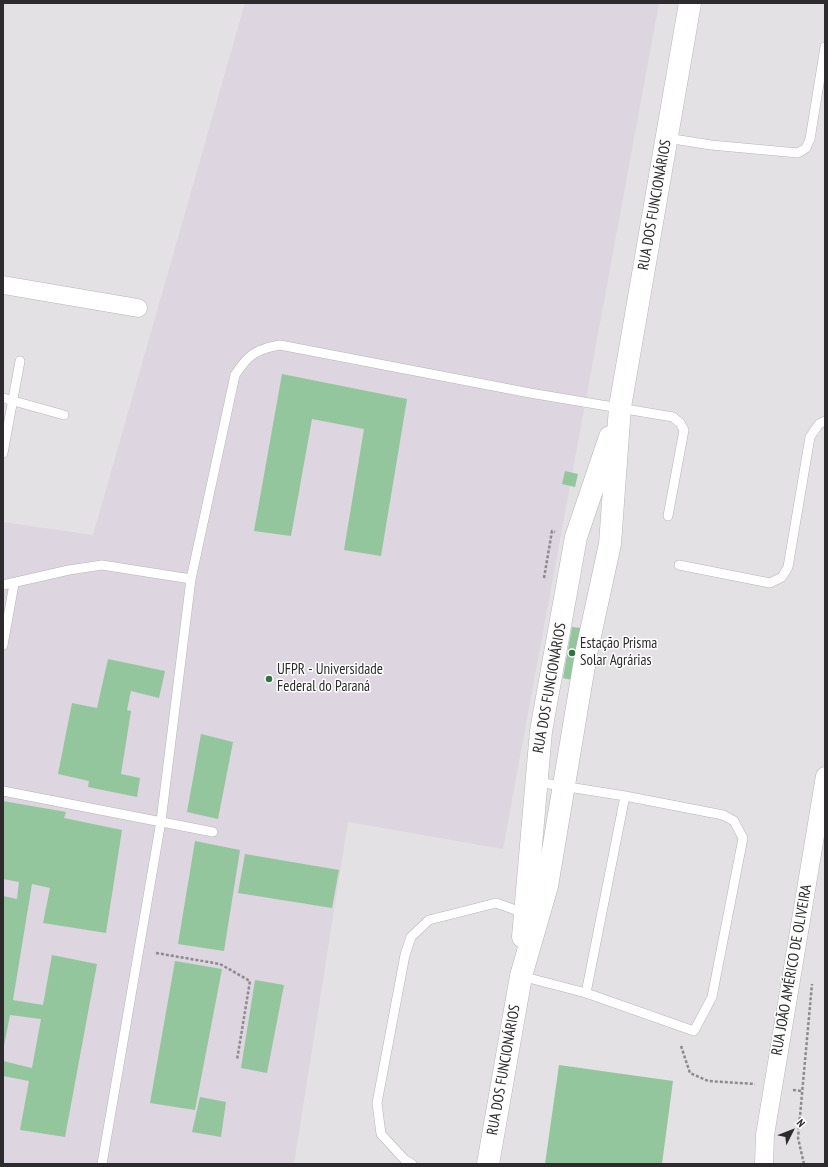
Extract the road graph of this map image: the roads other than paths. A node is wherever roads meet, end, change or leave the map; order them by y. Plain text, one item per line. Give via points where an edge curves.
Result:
1 (690, 3) edge
2 (825, 47) edge
3 (667, 138) junction
4 (3, 285) edge
5 (138, 308) dead end
6 (20, 361) dead end
7 (3, 398) edge
8 (13, 400) junction
9 (620, 407) junction
10 (64, 415) dead end
11 (825, 421) edge
12 (3, 453) edge
13 (668, 516) dead end
14 (679, 564) dead end
15 (191, 579) junction
16 (14, 584) junction
17 (3, 585) edge
18 (3, 645) edge
19 (825, 776) edge
20 (535, 782) junction
21 (564, 786) junction
22 (3, 791) edge
23 (625, 796) junction
24 (161, 821) junction
25 (214, 832) dead end
26 (524, 913) junction
27 (521, 976) junction
28 (586, 993) junction
29 (102, 1164) edge
30 (412, 1164) edge
31 (488, 1164) edge
32 (764, 1164) edge

1 - 3 street, RUA DOS FUNCIONÁRIOS
2 - 3 lane via 810,139 806,148 798,153
3 - 9 street, RUA DOS FUNCIONÁRIOS
4 - 5 street
6 - 8 lane
7 - 8 lane
8 - 10 lane
8 - 12 lane
9 - 13 lane via 673,417 684,430
9 - 15 lane via 530,393 280,345 267,347 253,353 243,362 235,375
9 - 20 street, RUA DOS FUNCIONÁRIOS via 576,537 540,731
9 - 21 street, RUA DOS FUNCIONÁRIOS via 610,544 586,654
11 - 14 lane via 819,424 810,437 788,567 782,577 770,583
15 - 16 lane via 102,565
15 - 24 lane
16 - 17 lane
16 - 18 lane
19 - 32 street, RUA JOÃO AMÉRICO DE OLIVEIRA via 764,1135
20 - 21 lane
20 - 26 street, RUA DOS FUNCIONÁRIOS
21 - 23 lane
21 - 27 street, RUA DOS FUNCIONÁRIOS via 547,886
22 - 24 lane
23 - 28 lane
23 - 28 lane via 723,815 734,822 743,838 712,997 694,1031
24 - 25 lane
24 - 29 lane
26 - 27 street, RUA DOS FUNCIONÁRIOS
26 - 30 lane via 496,903 429,920 411,936 405,955 377,1104 381,1134
27 - 28 lane
27 - 31 street, RUA DOS FUNCIONÁRIOS

